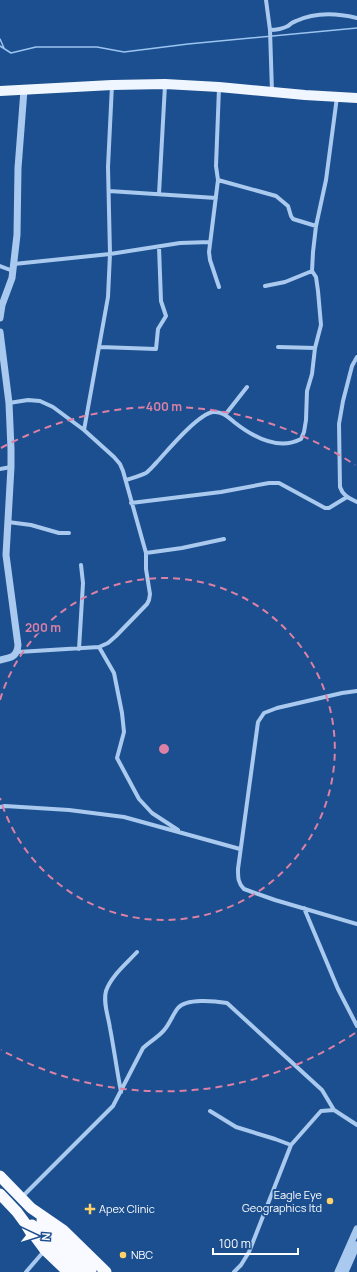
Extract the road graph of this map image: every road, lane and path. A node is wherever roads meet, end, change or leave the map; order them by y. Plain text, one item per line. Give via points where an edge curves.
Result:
1 (266, 0) edge
2 (357, 18) edge
3 (270, 30) junction
4 (165, 84) junction
5 (112, 85) junction
6 (219, 87) junction
7 (24, 90) junction
8 (0, 91) edge
9 (272, 92) junction
10 (337, 97) junction
11 (357, 98) edge
12 (218, 180) junction
13 (108, 191) junction
14 (159, 194) junction
15 (216, 198) junction
16 (316, 226) junction
17 (210, 242) junction
18 (159, 247) junction
19 (110, 254) junction
20 (0, 266) edge
21 (14, 268) junction
22 (312, 271) junction
23 (265, 286) dead end
24 (218, 287) dead end
25 (0, 318) edge
26 (0, 332) edge
27 (100, 347) junction
28 (278, 347) dead end
29 (315, 348) junction
30 (357, 357) edge
31 (247, 387) dead end
32 (9, 404) junction
33 (225, 414) junction
34 (84, 430) junction
35 (11, 467) junction
36 (0, 469) edge
37 (126, 480) junction
38 (347, 497) junction
39 (357, 502) edge
40 (131, 503) junction
41 (8, 522) junction
42 (69, 533) dead end
43 (4, 535) edge
44 (224, 539) dead end
45 (146, 553) junction
46 (81, 565) dead end
47 (100, 647) junction
48 (79, 649) junction
49 (18, 652) junction
50 (0, 660) edge
51 (357, 691) edge
52 (0, 807) edge
53 (180, 832) junction
54 (240, 849) junction
55 (304, 908) junction
56 (357, 924) edge
57 (137, 952) dead end
58 (357, 1026) edge
59 (121, 1093) junction
60 (334, 1110) junction
61 (210, 1112) dead end
62 (357, 1125) edge
63 (291, 1145) junction
64 (0, 1176) edge
65 (0, 1194) edge
66 (21, 1198) junction
67 (31, 1208) junction
68 (17, 1212) junction
69 (357, 1229) edge
70 (355, 1247) edge
71 (46, 1250) junction
72 (26, 1272) edge
73 (68, 1272) edge
74 (79, 1272) edge
75 (91, 1272) edge
76 (106, 1272) edge
77 (234, 1272) edge
78 (338, 1272) edge
79 (345, 1272) edge

1 - 3 street
2 - 3 street via 315,15 295,21 281,29
3 - 9 street
4 - 5 main road
4 - 6 main road
4 - 14 street
5 - 7 main road
5 - 13 street
6 - 9 main road
6 - 12 street via 216,166
7 - 8 main road
7 - 21 street
9 - 10 main road
10 - 11 main road
10 - 16 street via 326,180
12 - 15 street
12 - 16 street via 276,196 288,206 293,220
13 - 14 street
13 - 19 street
14 - 15 street
15 - 17 street
16 - 22 street
17 - 18 street
17 - 24 street via 210,260
18 - 19 street
18 - 27 street via 161,301 166,316 158,329 156,349
19 - 21 street
19 - 27 street via 108,297
20 - 21 street
21 - 25 street
22 - 23 street via 285,282
22 - 29 street via 316,277 321,325
26 - 32 street
27 - 34 street
28 - 29 street
29 - 33 street via 307,391 306,420 301,439 280,444 271,442 249,432
30 - 38 street via 352,366 339,424 340,487
31 - 33 street
32 - 34 street via 28,400 40,401 53,407
32 - 35 street
33 - 37 street via 208,413 150,469
34 - 37 street via 120,464
35 - 36 street
35 - 41 street
37 - 40 street
38 - 39 street
38 - 40 street via 326,508 279,483 269,483 221,492
40 - 45 street
41 - 42 street
41 - 43 street
43 - 49 street
44 - 45 street
45 - 47 street via 149,600 116,636
46 - 48 street via 84,583
47 - 48 street
47 - 53 street via 114,673 121,708 124,732 117,758 139,798 152,813
48 - 49 street
49 - 50 street via 10,658
51 - 54 street via 264,713 258,722
52 - 53 street via 69,810 124,818
53 - 54 street
54 - 55 street via 240,886
55 - 56 street
55 - 58 street via 338,989
57 - 59 street via 110,983 106,992 105,1004
59 - 60 street via 143,1048 166,1028 181,1005 190,1002 222,1002 227,1003 322,1090
59 - 66 street via 108,1112
60 - 62 street
60 - 63 street via 320,1111
61 - 63 street via 236,1127
63 - 77 street via 249,1252
64 - 66 highway
65 - 68 highway
66 - 67 highway
67 - 75 highway
67 - 76 highway via 63,1230
68 - 71 highway
68 - 74 highway via 44,1235
69 - 70 street
70 - 78 street
70 - 79 street
71 - 72 street
71 - 73 highway

